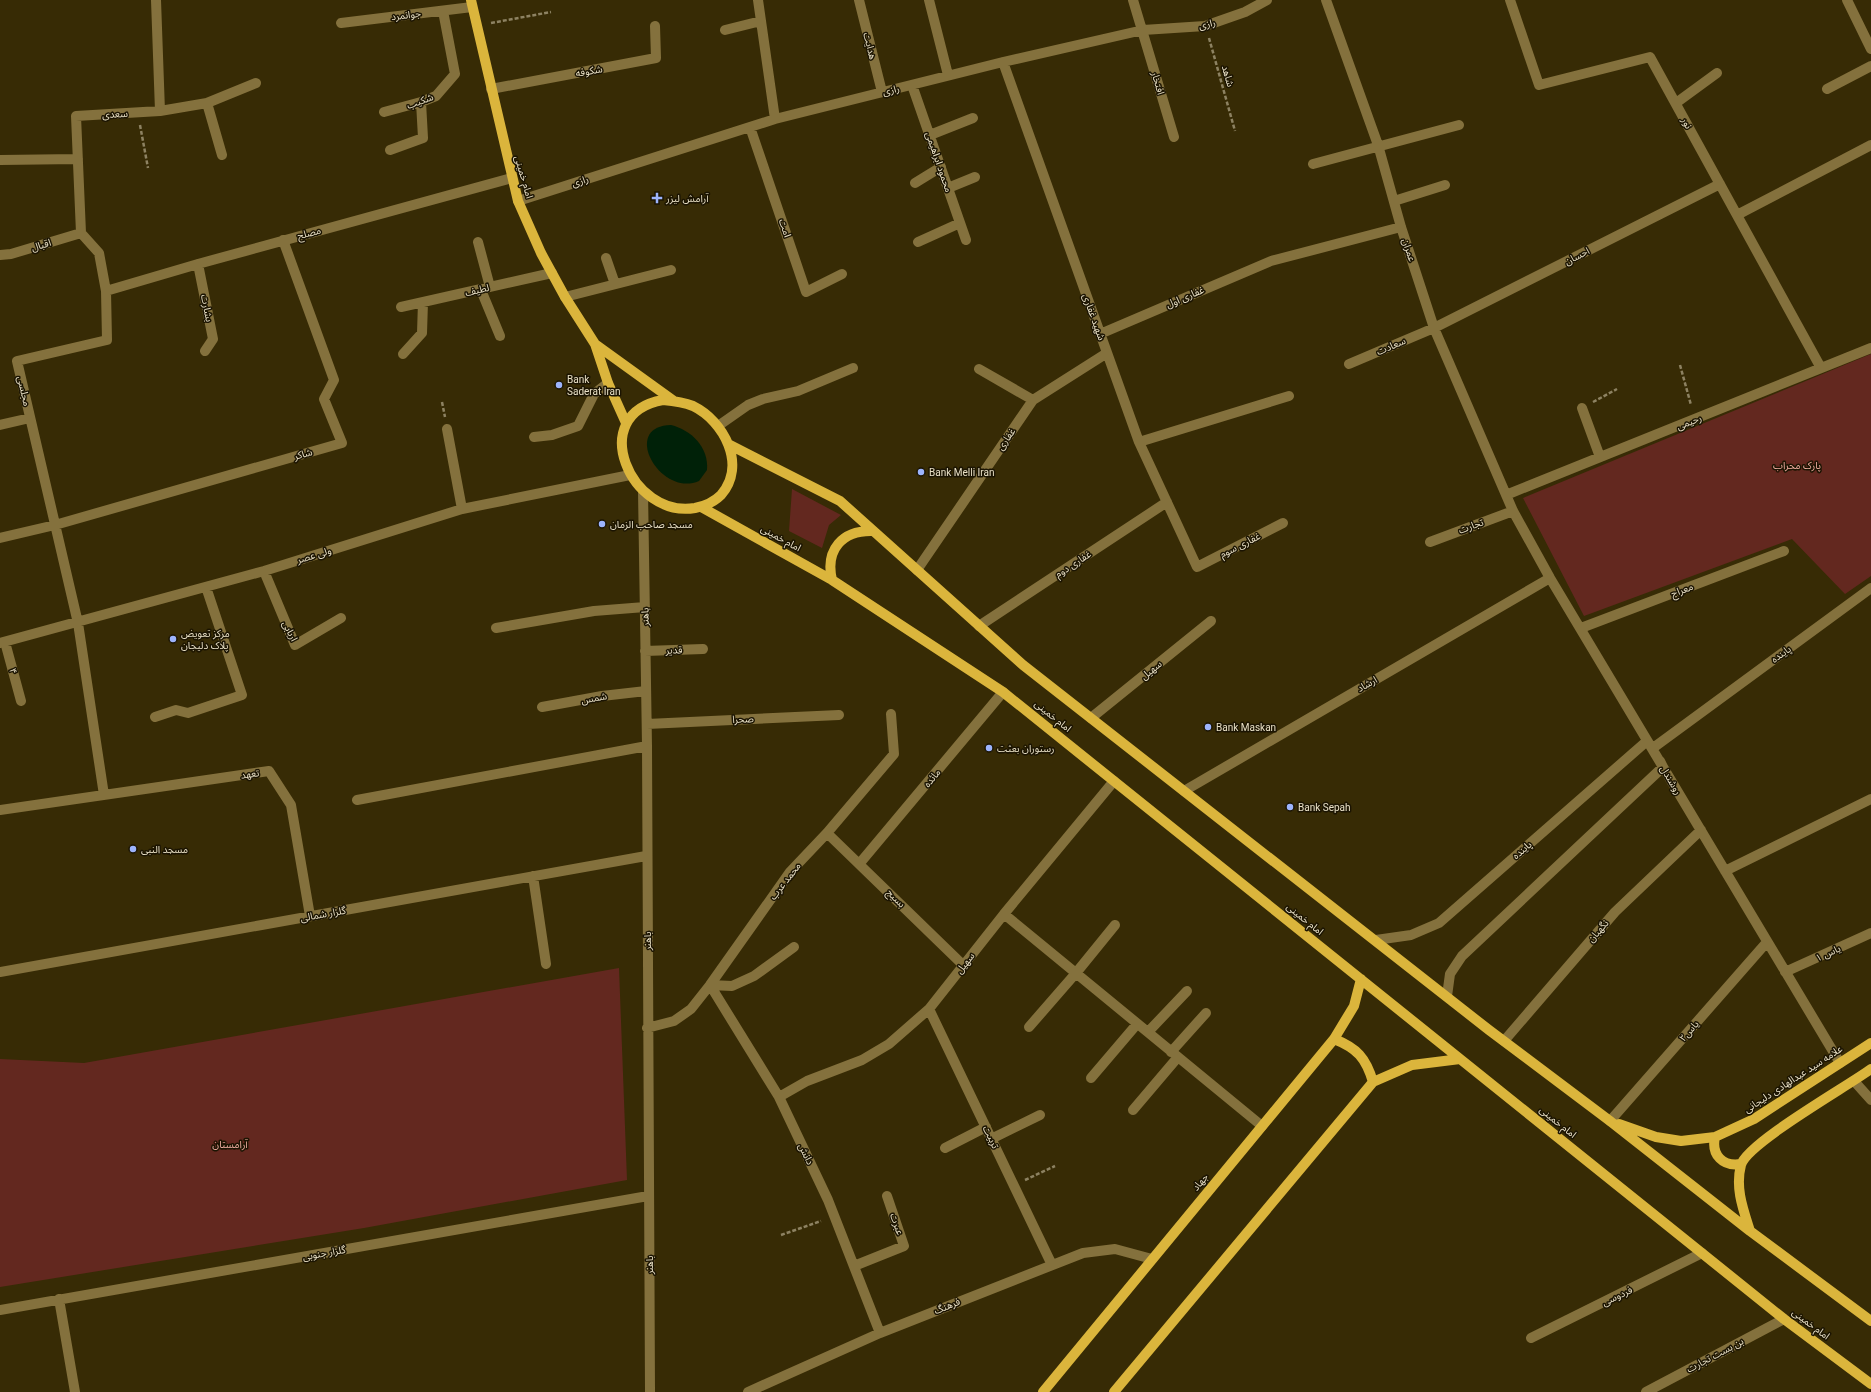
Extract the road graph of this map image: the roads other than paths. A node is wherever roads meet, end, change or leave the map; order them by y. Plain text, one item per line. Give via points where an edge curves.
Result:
1 (156, 0) edge
2 (758, 0) edge
3 (859, 0) edge
4 (929, 0) edge
5 (1133, 0) edge
6 (1268, 0) edge
7 (1326, 0) edge
8 (1510, 0) edge
9 (1848, 0) edge
10 (472, 4) edge
11 (443, 11) junction
12 (761, 21) junction
13 (341, 23) dead end
14 (655, 26) dead end
15 (725, 30) dead end
16 (1142, 30) junction
17 (1871, 49) edge
18 (1003, 62) junction
19 (1871, 66) edge
20 (1717, 73) dead end
21 (948, 76) junction
22 (256, 83) dead end
23 (912, 85) junction
24 (491, 88) junction
25 (1828, 89) dead end
26 (882, 92) junction
27 (421, 102) junction
28 (1676, 102) junction
29 (207, 103) junction
30 (160, 111) junction
31 (384, 112) dead end
32 (973, 118) dead end
33 (774, 119) junction
34 (1459, 125) dead end
35 (750, 127) junction
36 (930, 135) junction
37 (1174, 137) dead end
38 (1378, 145) junction
39 (1871, 145) edge
40 (390, 150) dead end
41 (222, 155) dead end
42 (78, 159) junction
43 (0, 160) edge
44 (1313, 164) dead end
45 (941, 167) junction
46 (975, 177) dead end
47 (512, 178) junction
48 (915, 183) dead end
49 (1720, 184) junction
50 (1445, 185) dead end
51 (948, 188) junction
52 (518, 201) junction
53 (1394, 202) junction
54 (1738, 215) junction
55 (960, 223) junction
56 (1401, 227) junction
57 (81, 233) junction
58 (283, 240) junction
59 (966, 240) dead end
60 (478, 242) dead end
61 (918, 242) dead end
62 (0, 255) edge
63 (606, 258) dead end
64 (198, 264) junction
65 (671, 270) dead end
66 (552, 273) junction
67 (842, 274) dead end
68 (614, 284) junction
69 (486, 288) junction
70 (106, 291) junction
71 (565, 297) junction
72 (423, 302) junction
73 (401, 307) dead end
74 (1434, 328) junction
75 (1100, 334) junction
76 (500, 336) dead end
77 (595, 344) junction
78 (1871, 348) edge
79 (205, 351) dead end
80 (403, 354) dead end
81 (1107, 354) junction
82 (1349, 364) dead end
83 (852, 368) dead end
84 (1821, 368) junction
85 (979, 369) dead end
86 (608, 383) junction
87 (1289, 396) dead end
88 (1033, 400) junction
89 (674, 401) junction
90 (1582, 408) road end
91 (30, 418) junction
92 (626, 423) junction
93 (0, 425) edge
94 (718, 426) junction
95 (447, 429) dead end
96 (534, 437) dead end
97 (1139, 442) junction
98 (728, 444) junction
99 (1600, 458) junction
100 (630, 475) junction
101 (643, 491) junction
102 (1506, 495) junction
103 (1167, 502) junction
104 (701, 507) junction
105 (462, 509) junction
106 (1513, 511) junction
107 (1283, 523) dead end
108 (55, 525) junction
109 (873, 531) junction
110 (0, 538) edge
111 (1430, 542) dead end
112 (1784, 551) dead end
113 (1197, 567) joint
114 (916, 570) junction
115 (264, 571) junction
116 (1550, 578) junction
117 (832, 580) junction
118 (206, 587) junction
119 (1871, 588) edge
120 (645, 607) junction
121 (341, 618) dead end
122 (1211, 621) dead end
123 (78, 623) junction
124 (979, 626) junction
125 (496, 628) dead end
126 (1581, 628) junction
127 (2, 642) edge
128 (646, 650) junction
129 (703, 650) dead end
130 (646, 691) junction
131 (1003, 692) junction
132 (21, 701) dead end
133 (542, 707) dead end
134 (892, 714) dead end
135 (839, 715) dead end
136 (156, 716) dead end
137 (1091, 718) junction
138 (647, 724) junction
139 (1650, 744) junction
140 (647, 746) junction
141 (1663, 767) junction
142 (1114, 781) junction
143 (1184, 791) junction
144 (104, 795) junction
145 (1871, 799) edge
146 (357, 800) dead end
147 (0, 810) edge
148 (1701, 830) junction
149 (827, 833) junction
150 (646, 856) junction
151 (860, 863) junction
152 (1725, 871) junction
153 (533, 876) junction
154 (1004, 914) junction
155 (310, 916) junction
156 (1115, 925) dead end
157 (1871, 933) edge
158 (1376, 940) junction
159 (1767, 942) junction
160 (794, 947) dead end
161 (546, 964) dead end
162 (963, 965) junction
163 (0, 972) edge
164 (1785, 972) junction
165 (1076, 973) junction
166 (1361, 979) junction
167 (710, 985) junction
168 (1186, 992) dead end
169 (1447, 996) junction
170 (929, 1008) junction
171 (1206, 1013) dead end
172 (1137, 1024) junction
173 (1029, 1027) dead end
174 (647, 1028) junction
175 (1148, 1032) junction
176 (1334, 1039) junction
177 (1504, 1041) junction
178 (1871, 1042) edge
179 (1175, 1055) junction
180 (1460, 1059) junction
181 (1840, 1063) junction
182 (1871, 1069) edge
183 (1091, 1078) dead end
184 (1854, 1081) junction
185 (1373, 1082) junction
186 (779, 1097) junction
187 (1871, 1100) edge
188 (1134, 1110) dead end
189 (1040, 1115) dead end
190 (1610, 1121) junction
191 (1262, 1126) junction
192 (986, 1127) junction
193 (1715, 1137) junction
194 (991, 1138) junction
195 (945, 1148) dead end
196 (1741, 1164) junction
197 (648, 1196) junction
198 (887, 1196) dead end
199 (1750, 1231) junction
200 (1702, 1253) junction
201 (1152, 1259) junction
202 (1052, 1265) junction
203 (854, 1266) junction
204 (59, 1299) junction
205 (0, 1310) edge
206 (1784, 1318) junction
207 (1871, 1321) edge
208 (880, 1333) junction
209 (1531, 1338) dead end
210 (1871, 1384) edge
211 (75, 1392) edge
212 (650, 1392) edge
213 (748, 1392) edge
214 (1042, 1392) edge
215 (1114, 1392) edge
216 (1646, 1392) edge

1 - 30 street
2 - 12 street
3 - 26 street, هدایت
4 - 21 street
5 - 16 street, افتخار
6 - 16 street, رازی via 1245,12 1205,26
7 - 38 street, عمران
8 - 28 street, نور via 1539,85 1650,57
9 - 17 street
10 - 11 street, جوانمرد
10 - 24 main road, امام خمینی
11 - 13 street, جوانمرد
11 - 27 street, شکیب via 455,74 436,96
12 - 15 street
12 - 33 street
14 - 24 street, شکوفه via 656,58
16 - 18 street, رازی
16 - 37 street, افتخار
18 - 21 street, رازی
18 - 75 street, شهید غفاری
19 - 25 street
20 - 28 street
21 - 23 street, رازی
22 - 29 street, سعدی
23 - 26 street, رازی
23 - 36 street, محمود ابراهیمی
24 - 47 main road, امام خمینی
26 - 33 street, رازی
27 - 31 street, شکیب
27 - 40 street via 423,138
28 - 49 street, نور
29 - 30 street, سعدی
29 - 41 street
30 - 42 street, سعدی via 76,116
32 - 36 street
33 - 35 street, رازی
34 - 38 street
35 - 52 street, رازی
35 - 67 street, امت via 806,292
36 - 45 street, محمود ابراهیمی
38 - 44 street
38 - 53 street, عمران
39 - 54 street
42 - 43 street
42 - 57 street, سعدی
45 - 48 street
45 - 51 street, محمود ابراهیمی
46 - 51 street
47 - 52 main road, امام خمینی
47 - 58 street, مصلح
49 - 54 street, نور
49 - 74 street, احسان
50 - 53 street
51 - 55 street, محمود ابراهیمی
52 - 66 main road, امام خمینی
53 - 56 street, عمران
54 - 84 street, نور
55 - 59 street, محمود ابراهیمی
55 - 61 street
56 - 74 street, عمران
56 - 75 street, غفاری اول via 1271,261
57 - 62 street, اقبال
57 - 70 street, مجلسی via 99,253
58 - 64 street, مصلح
58 - 108 street, شاکر via 334,380 324,399 342,443
60 - 69 street
63 - 68 street
64 - 70 street, مصلح
64 - 79 street, بشارت via 213,339
65 - 68 street
66 - 69 street, لطیف
66 - 71 main road, امام خمینی
68 - 71 street
69 - 72 street, لطیف
69 - 76 street
70 - 91 street, مجلسی via 107,340 17,360
71 - 77 main road, امام خمینی
72 - 73 street, لطیف
72 - 80 street via 422,333
74 - 82 street, سعادت
74 - 102 street, عمران
75 - 81 street, شهید غفاری
77 - 86 main road, امام خمینی
77 - 89 main road, امام خمینی
78 - 84 street, رحیمی
81 - 88 street, غفاری
81 - 97 street, شهید غفاری
83 - 94 street via 798,391 748,405
84 - 99 street, رحیمی
85 - 88 street
86 - 92 main road, امام خمینی
86 - 96 street via 594,394 578,426 552,435
87 - 97 street
88 - 114 street, غفاری
89 - 92 main road via 653,402 642,406
89 - 94 main road via 694,407
90 - 99 street
91 - 93 street
91 - 108 street, مجلسی
92 - 100 main road via 621,445
94 - 98 main road
95 - 105 street
97 - 103 street, شهید غفاری
98 - 104 main road via 732,464 728,486 712,503
98 - 109 main road via 840,501
99 - 102 street, رحیمی
100 - 101 main road
100 - 105 street, ولی عصر
101 - 104 main road via 670,506 690,509
101 - 120 street, باهنر
102 - 106 street, روشندل
103 - 113 street, شهید غفاری
103 - 124 street, غفاری دوم
104 - 117 main road, امام خمینی
105 - 115 street, ولی عصر
106 - 111 street, تجارت
106 - 116 street, روشندل
107 - 113 street, غفاری سوم
108 - 110 street
108 - 123 street, مجلسی
109 - 114 main road
109 - 117 main road via 862,530 852,534 835,548 831,558
112 - 126 street, معراج
114 - 124 main road
115 - 118 street, ولی عصر
115 - 121 street, اربابی via 295,645
116 - 126 street, روشندل
116 - 143 street, ارشاد
117 - 131 main road, امام خمینی
118 - 123 street, ولی عصر
118 - 136 street via 242,695 188,713 176,710
119 - 139 street, پاینده
120 - 125 street via 594,611
120 - 128 street, باهنر
122 - 137 street, سهیل
123 - 127 street, ولی عصر
123 - 144 street
124 - 137 main road via 1023,665
126 - 139 street, روشندل
127 - 132 street, ۴
128 - 129 street, قدیر
128 - 130 street, باهنر
130 - 133 street, شمس
130 - 138 street, باهنر
131 - 142 main road, امام خمینی
131 - 151 street, مائده
134 - 149 street, محمد عرب via 894,754
135 - 138 street, صحرا
137 - 143 main road
138 - 140 street, باهنر
139 - 141 street, روشندل
139 - 158 street, پاینده via 1439,923 1411,935
140 - 146 street
140 - 150 street, باهنر
141 - 148 street, روشندل
141 - 169 street via 1462,956 1450,974
142 - 154 street, سهیل
142 - 166 main road, امام خمینی
143 - 158 main road
144 - 147 street, تعهد
144 - 155 street, تعهد via 270,771 291,805
145 - 152 street
148 - 152 street, روشندل
148 - 177 street, نگهبان via 1615,912
149 - 151 street, بسیج
149 - 167 street, محمد عرب via 790,872
150 - 153 street, گلزار شمالی
150 - 174 street, باهنر
151 - 162 street, بسیج
152 - 159 street, روشندل
153 - 155 street, گلزار شمالی
153 - 161 street
154 - 162 street, سهیل
154 - 165 street
155 - 163 street, گلزار شمالی
156 - 165 street
157 - 164 street, یاس ۱
158 - 169 main road
159 - 164 street, روشندل
159 - 190 street, یاس۲
160 - 167 street via 754,976 732,986
162 - 170 street, سهیل
164 - 181 street, روشندل
165 - 172 street
165 - 173 street
166 - 176 main road, جهاد via 1354,1006
166 - 180 main road, امام خمینی
167 - 174 street, محمد عرب via 691,1009 674,1021
167 - 186 street, دانش
168 - 175 street
169 - 177 main road
170 - 186 street, سهیل via 889,1044 862,1060 807,1081
170 - 192 street, تربیت
171 - 179 street
172 - 175 street
172 - 183 street
174 - 197 street, باهنر
175 - 179 street
176 - 185 main road via 1360,1054 1369,1067
176 - 191 main road, جهاد
177 - 190 main road
178 - 181 main road, علامه سید عبدالهادی دلیجانی
179 - 188 street
179 - 191 street
180 - 185 main road via 1412,1065
180 - 200 main road, امام خمینی
181 - 193 main road, علامه سید عبدالهادی دلیجانی via 1754,1119
182 - 184 main road
184 - 187 street
184 - 196 main road via 1766,1137
185 - 215 main road
186 - 203 street, دانش via 835,1216
189 - 194 street
190 - 193 main road, علامه سید عبدالهادی دلیجانی via 1656,1137 1681,1141
190 - 199 main road
191 - 201 main road, جهاد
192 - 194 street, تربیت
192 - 195 street
193 - 196 main road via 1717,1156 1728,1164
194 - 202 street, تربیت
196 - 199 main road via 1738,1193
197 - 204 street, گلزار جنوبی
197 - 212 street, باهنر
198 - 203 street, عبرت via 904,1246
199 - 207 main road
200 - 206 main road, امام خمینی
200 - 209 street, فردوسی
201 - 202 street, فرهنگ via 1115,1249 1083,1253
201 - 214 main road, جهاد
202 - 208 street, فرهنگ
203 - 208 street, دانش
204 - 205 street, گلزار جنوبی
204 - 211 street
206 - 210 main road, امام خمینی
206 - 216 street, بن بست تجارت
208 - 213 street, فرهنگ

